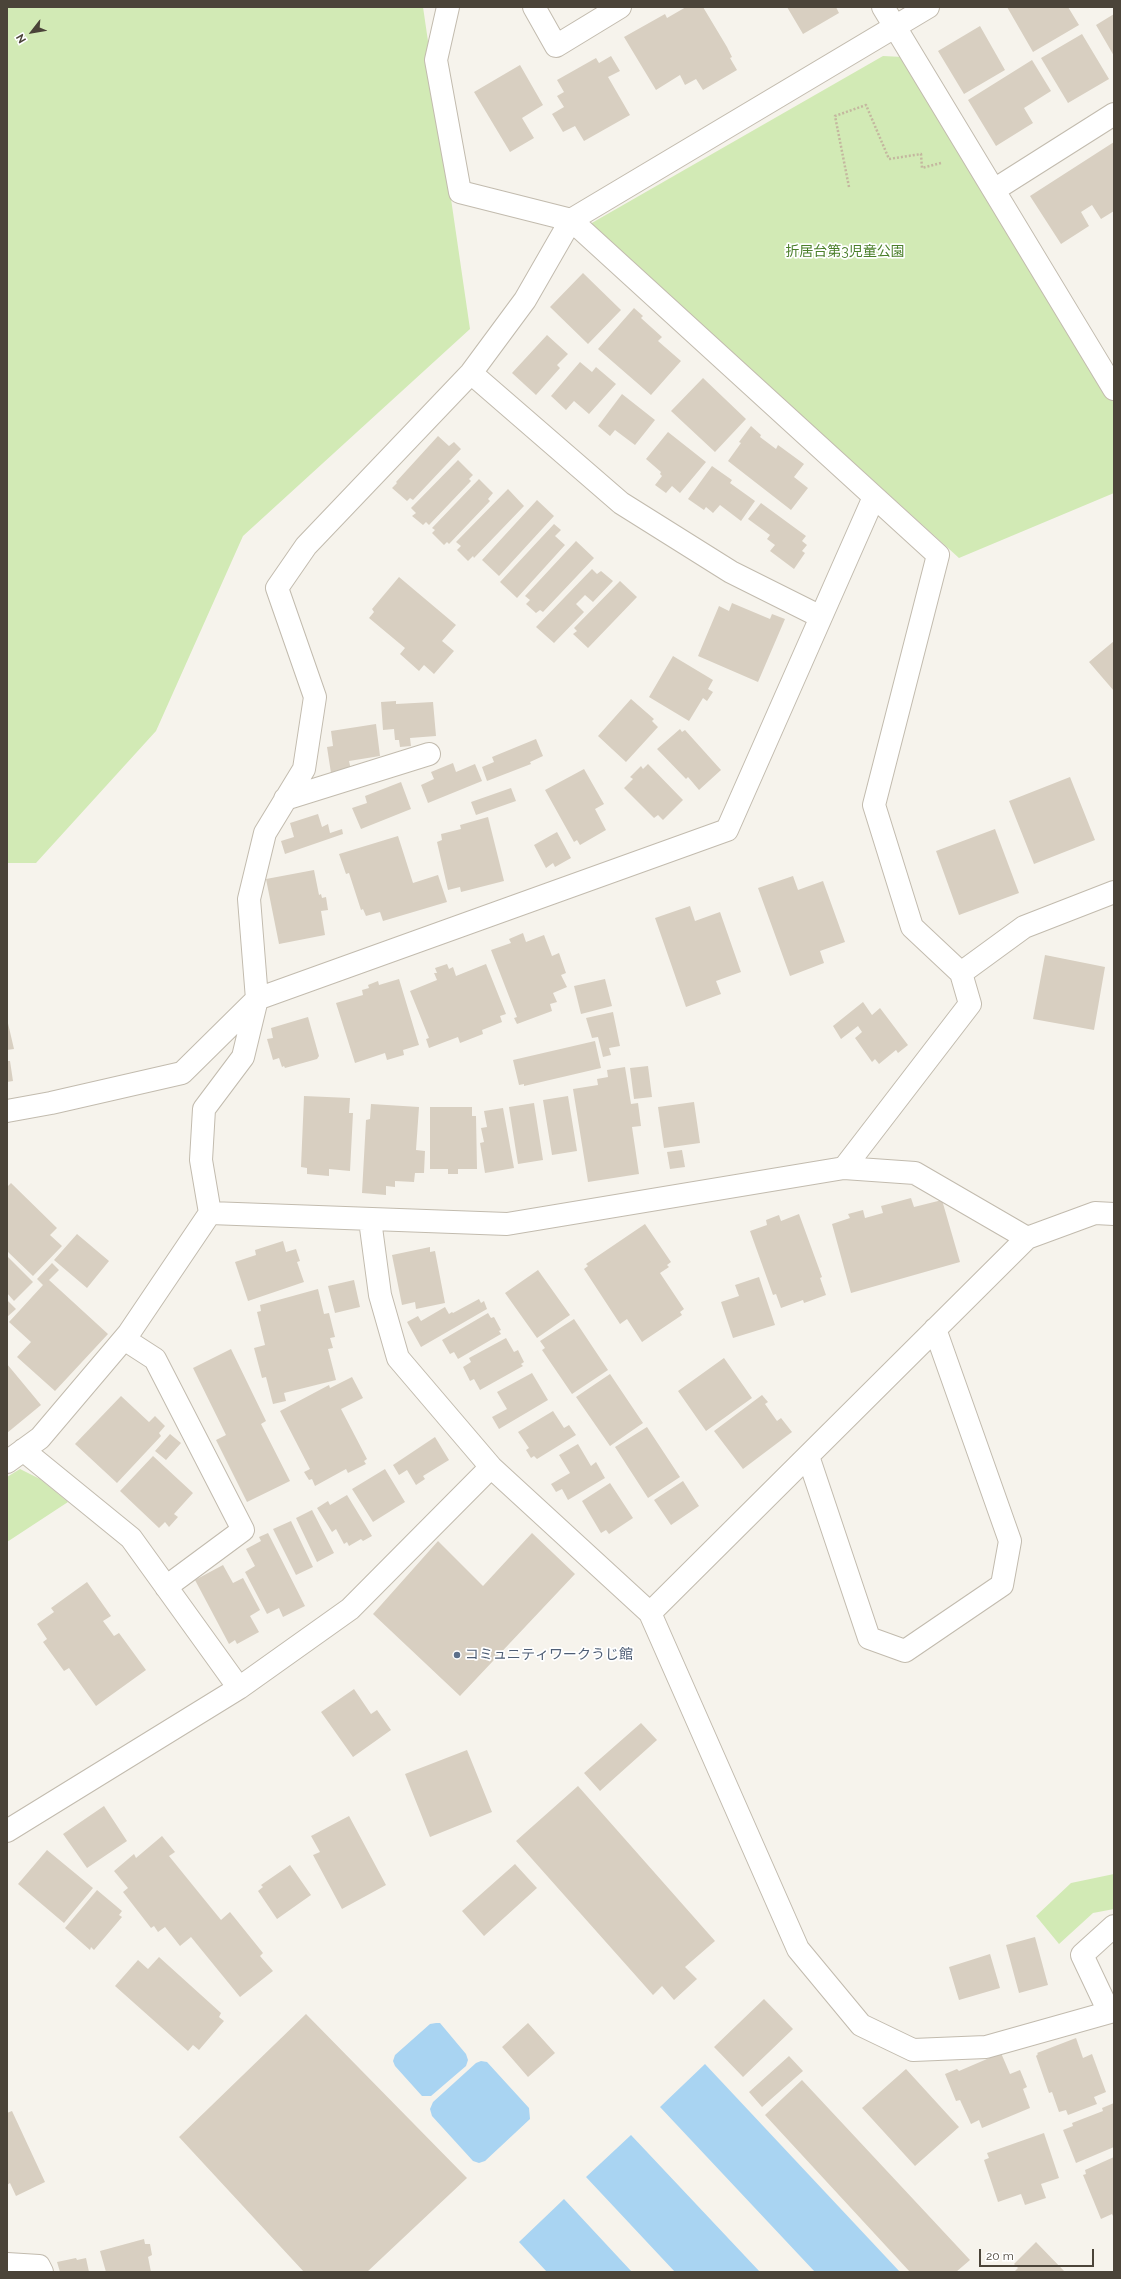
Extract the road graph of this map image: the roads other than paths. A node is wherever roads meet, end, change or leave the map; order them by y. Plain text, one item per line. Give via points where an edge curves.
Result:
1 (448, 7) edge
2 (534, 7) edge
3 (620, 7) edge
4 (884, 7) edge
5 (928, 7) edge
6 (896, 27) junction
7 (1114, 114) edge
8 (994, 190) junction
9 (571, 220) junction
10 (471, 373) junction
11 (1114, 389) edge
12 (874, 497) junction
13 (821, 617) junction
14 (429, 754) dead end
15 (285, 799) junction
16 (1114, 892) edge
17 (961, 973) junction
18 (257, 999) junction
19 (7, 1111) edge
20 (844, 1168) junction
21 (210, 1213) junction
22 (1114, 1214) edge
23 (370, 1220) junction
24 (1027, 1238) junction
25 (935, 1329) junction
26 (124, 1339) junction
27 (15, 1456) edge
28 (808, 1456) junction
29 (491, 1467) junction
30 (166, 1587) junction
31 (650, 1613) junction
32 (239, 1688) junction
33 (7, 1831) edge
34 (1114, 1926) edge
35 (1111, 2011) edge
36 (7, 2264) edge
37 (42, 2272) edge

1 - 9 street via 436,60 460,192
2 - 3 street via 556,46
4 - 6 street
5 - 6 street
6 - 8 street
6 - 9 street
7 - 8 street
8 - 11 street
9 - 10 street via 525,300
9 - 12 street
10 - 13 street via 621,503 731,572
10 - 15 street via 306,546 277,588 315,696 304,768
12 - 13 street
12 - 17 street via 938,555 874,804 912,927
13 - 18 street via 727,830
14 - 15 street
15 - 18 street via 265,834 248,899
16 - 17 street via 1024,927
17 - 20 street via 970,1004
18 - 19 street via 182,1073
18 - 21 street via 243,1057 204,1109 201,1160
20 - 23 street via 507,1224
20 - 24 street via 915,1173
21 - 23 street
21 - 26 street
22 - 24 street via 1095,1213
23 - 29 street via 380,1295 398,1358
24 - 25 street
25 - 28 street
25 - 28 street via 1010,1541 1002,1585 905,1651 869,1638
26 - 27 street via 40,1438
26 - 30 street via 155,1359 243,1530
27 - 30 street via 131,1538
28 - 31 street
29 - 31 street
29 - 32 street via 350,1609
30 - 32 street
31 - 35 street via 798,1949 860,2025 913,2050 978,2047
32 - 33 street
34 - 35 street via 1082,1955
36 - 37 street via 39,2266

